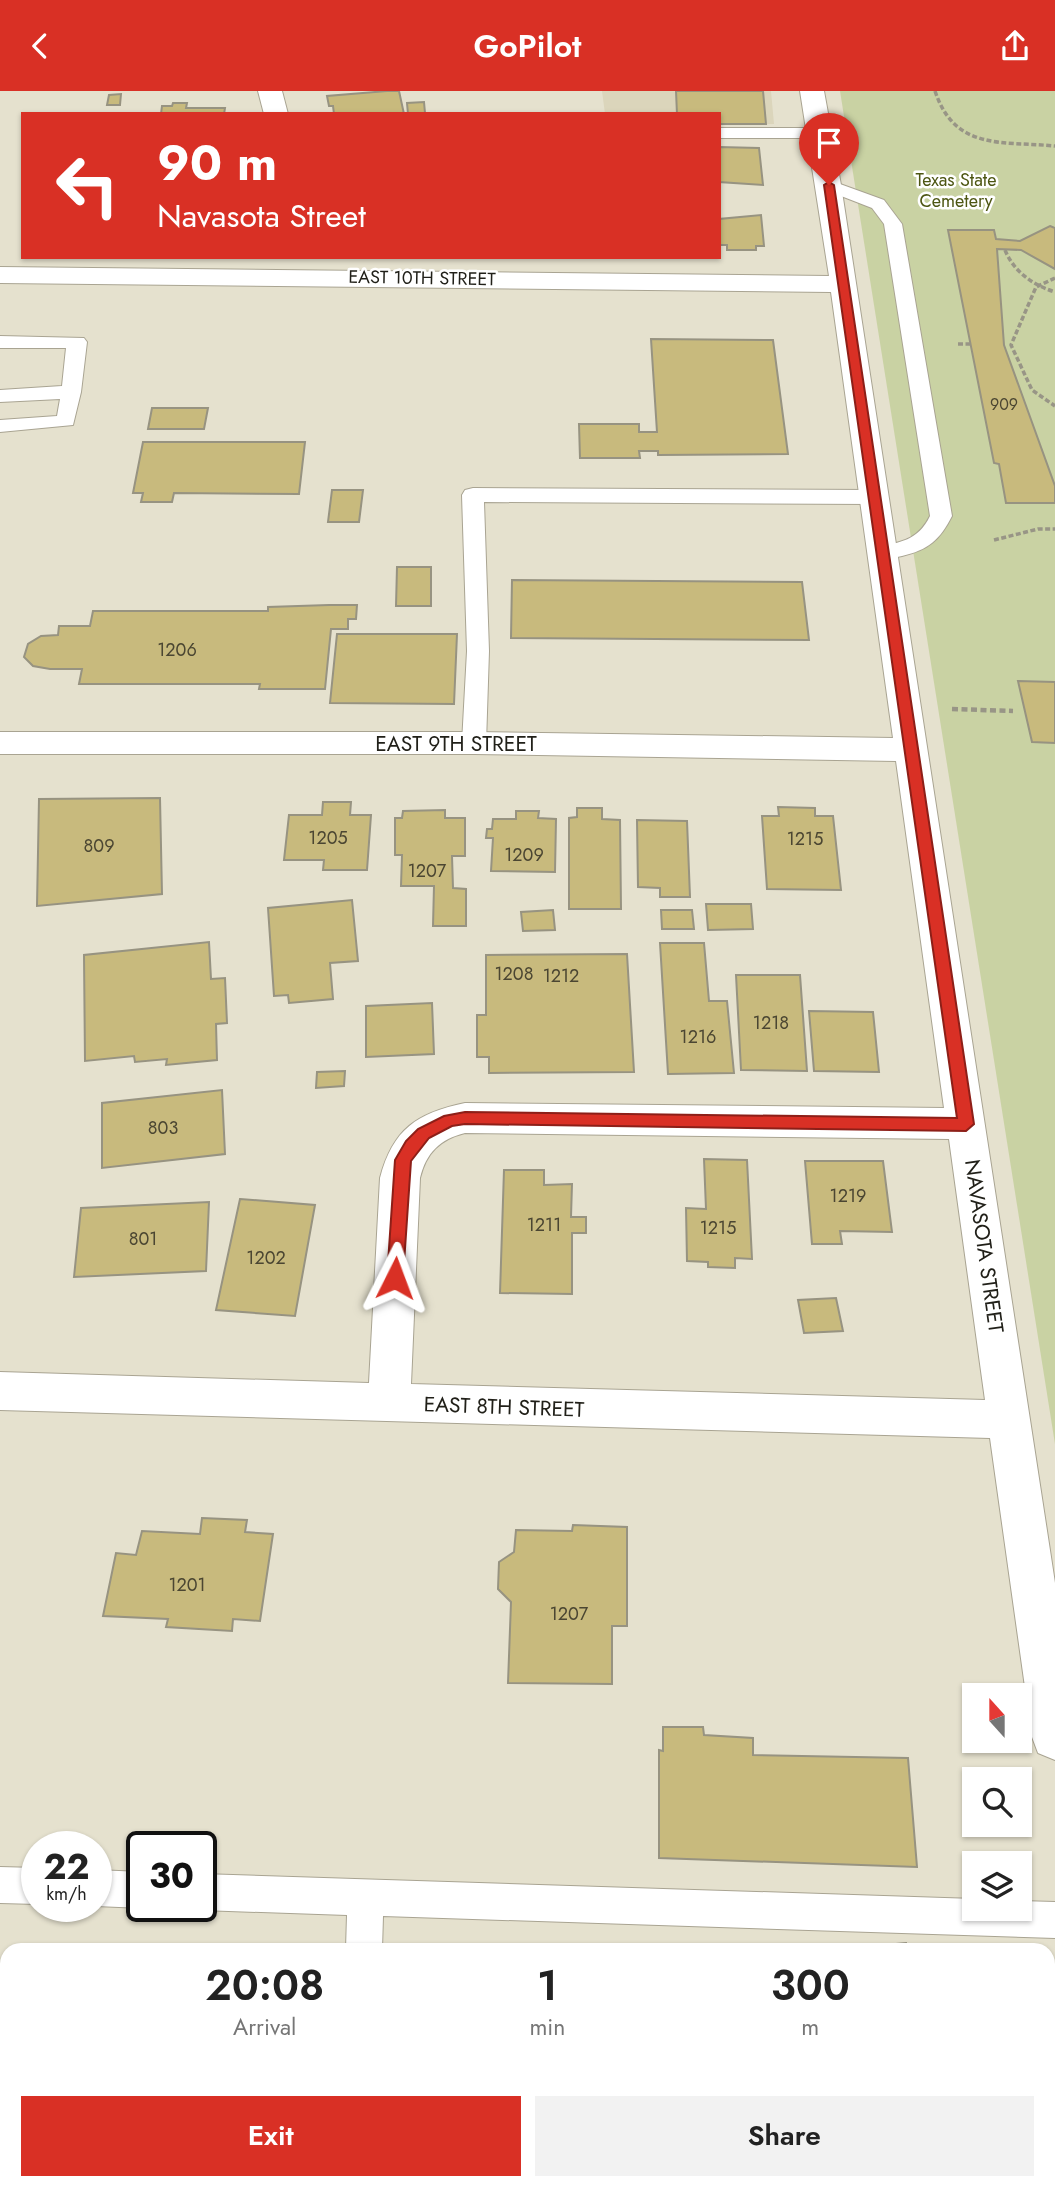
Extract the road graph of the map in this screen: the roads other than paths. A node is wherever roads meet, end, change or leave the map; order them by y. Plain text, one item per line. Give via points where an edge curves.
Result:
1 (270, 91) edge
2 (812, 91) edge
3 (275, 112) edge
4 (721, 133) edge
5 (821, 133) junction
6 (829, 185) junction
7 (299, 267) edge
8 (0, 275) edge
9 (843, 284) junction
10 (0, 342) edge
11 (71, 392) junction
12 (0, 396) edge
13 (0, 426) edge
14 (874, 497) junction
15 (883, 553) junction
16 (0, 743) edge
17 (474, 743) junction
18 (911, 750) junction
19 (966, 1124) junction
20 (0, 1391) edge
21 (389, 1404) junction
22 (1009, 1420) junction
23 (1055, 1737) edge
24 (0, 1885) edge
25 (21, 1886) edge
26 (217, 1893) edge
27 (365, 1898) junction
28 (1055, 1920) edge
29 (364, 1943) edge

1 - 3 street
2 - 5 street, NAVASOTA STREET
4 - 5 lane
5 - 6 street, NAVASOTA STREET
6 - 9 street, NAVASOTA STREET
6 - 15 lane via 878,204 893,224 941,516 932,535 921,544
7 - 8 street, EAST 10TH STREET
7 - 9 street, EAST 10TH STREET
9 - 14 street, NAVASOTA STREET
10 - 11 lane via 78,342
11 - 12 lane
11 - 13 lane via 66,421
14 - 15 street, NAVASOTA STREET
14 - 17 lane via 473,495 478,651
15 - 18 street, NAVASOTA STREET
16 - 17 street, EAST 9TH STREET
17 - 18 street, EAST 9TH STREET
18 - 19 street, NAVASOTA STREET
19 - 21 street via 465,1118 436,1126 423,1133 403,1160
19 - 22 street, NAVASOTA STREET
20 - 21 street, EAST 8TH STREET
21 - 22 street, EAST 8TH STREET
22 - 23 street, NAVASOTA STREET
24 - 25 lane
26 - 27 lane
27 - 28 lane
27 - 29 lane

